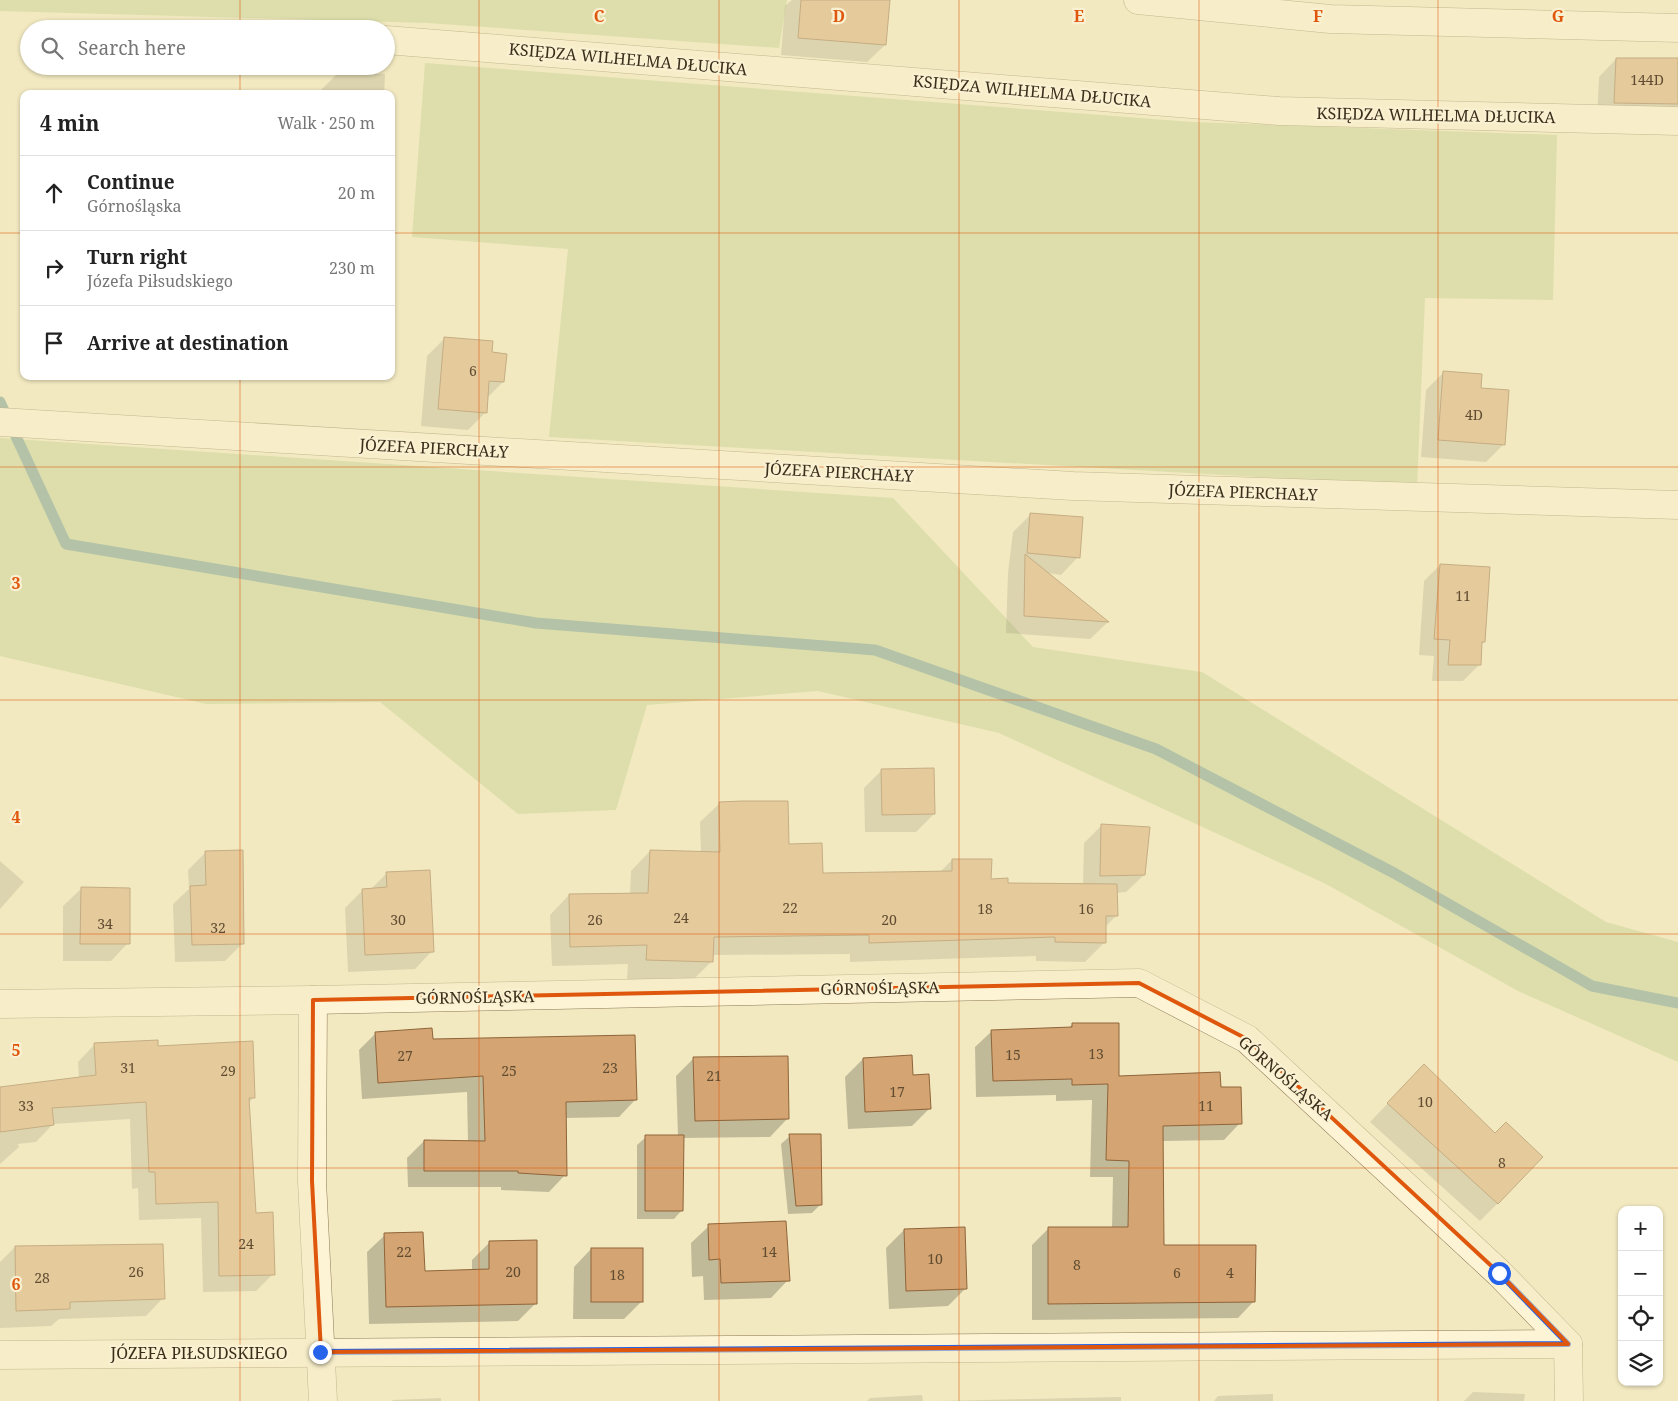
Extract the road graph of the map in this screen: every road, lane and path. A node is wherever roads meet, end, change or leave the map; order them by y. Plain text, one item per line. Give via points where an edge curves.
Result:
1 (1138, 0) edge
2 (1678, 28) edge
3 (395, 41) edge
4 (1678, 121) edge
5 (0, 422) edge
6 (1678, 506) edge
7 (313, 1000) junction
8 (0, 1004) edge
9 (1568, 1344) junction
10 (320, 1352) junction
11 (0, 1355) edge
12 (323, 1401) edge
13 (1569, 1401) edge

1 - 2 street via 1330,19
3 - 4 street, KSIĘDZA WILHELMA DŁUCIKA via 1279,111
5 - 6 street, JÓZEFA PIERCHAŁY via 1073,486
7 - 8 street, GÓRNOŚLĄSKA
7 - 9 street, GÓRNOŚLĄSKA via 1139,983 1247,1040 1499,1273
7 - 10 street via 312,1181
9 - 10 street, JÓZEFA PIŁSUDSKIEGO
9 - 13 street
10 - 11 street, JÓZEFA PIŁSUDSKIEGO
10 - 12 street

